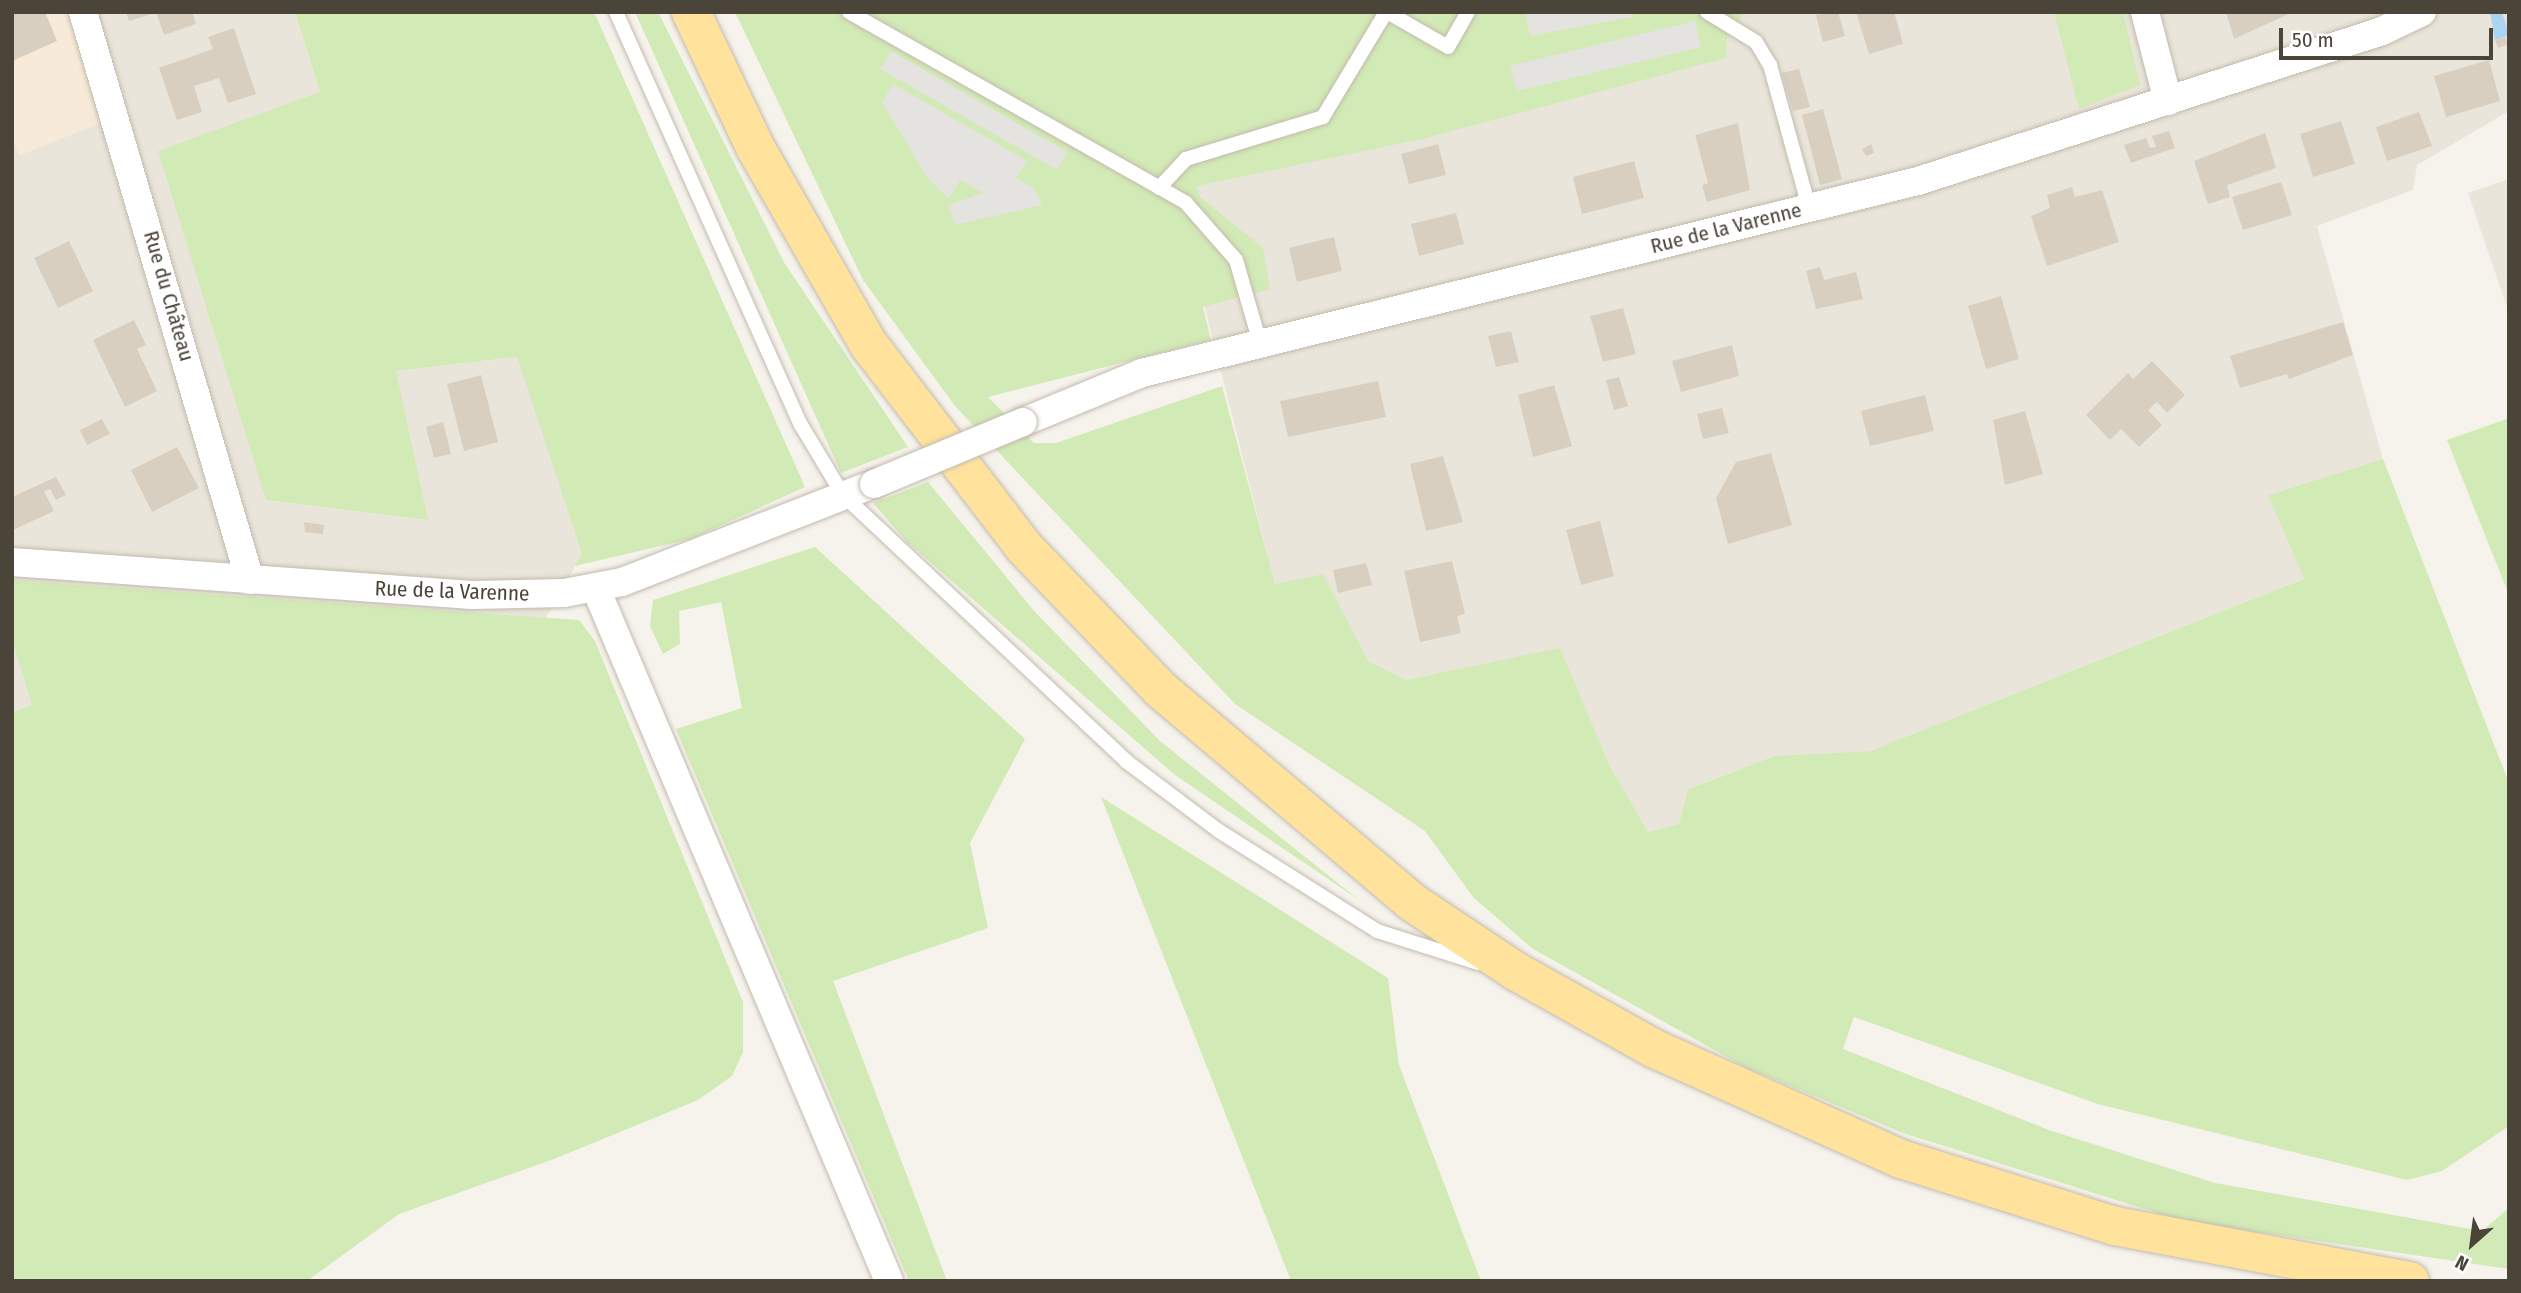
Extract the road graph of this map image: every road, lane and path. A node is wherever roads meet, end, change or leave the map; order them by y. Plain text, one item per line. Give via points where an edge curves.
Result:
1 (83, 12) edge
2 (616, 12) edge
3 (691, 12) edge
4 (849, 12) edge
5 (1386, 12) edge
6 (1468, 12) edge
7 (1707, 12) edge
8 (2145, 12) edge
9 (2422, 12) edge
10 (2168, 101) junction
11 (1159, 188) junction
12 (1809, 208) junction
13 (1259, 343) junction
14 (844, 495) junction
15 (12, 562) edge
16 (250, 580) junction
17 (596, 589) junction
18 (1517, 972) junction
19 (889, 1281) edge
20 (2410, 1281) edge

1 - 16 street, Rue du Château
2 - 14 lane via 801,425
3 - 18 main road via 755,147 869,345 1023,546 1160,689 1320,830
4 - 11 lane
5 - 6 lane via 1448,47
5 - 11 lane via 1323,117 1186,159
7 - 12 lane via 1756,42 1770,65
8 - 10 street
9 - 10 street, Rue de la Varenne
10 - 12 street, Rue de la Varenne via 2056,132 1918,181
11 - 13 lane via 1186,203 1236,260
12 - 13 street, Rue de la Varenne
13 - 14 street, Rue de la Varenne, bridge via 1142,373
14 - 17 street, Rue de la Varenne
14 - 18 lane via 1126,761 1219,831 1377,931
15 - 16 street, Rue de la Varenne
16 - 17 street, Rue de la Varenne via 472,595
17 - 19 street
18 - 20 main road via 1655,1049 1901,1159 2115,1226

